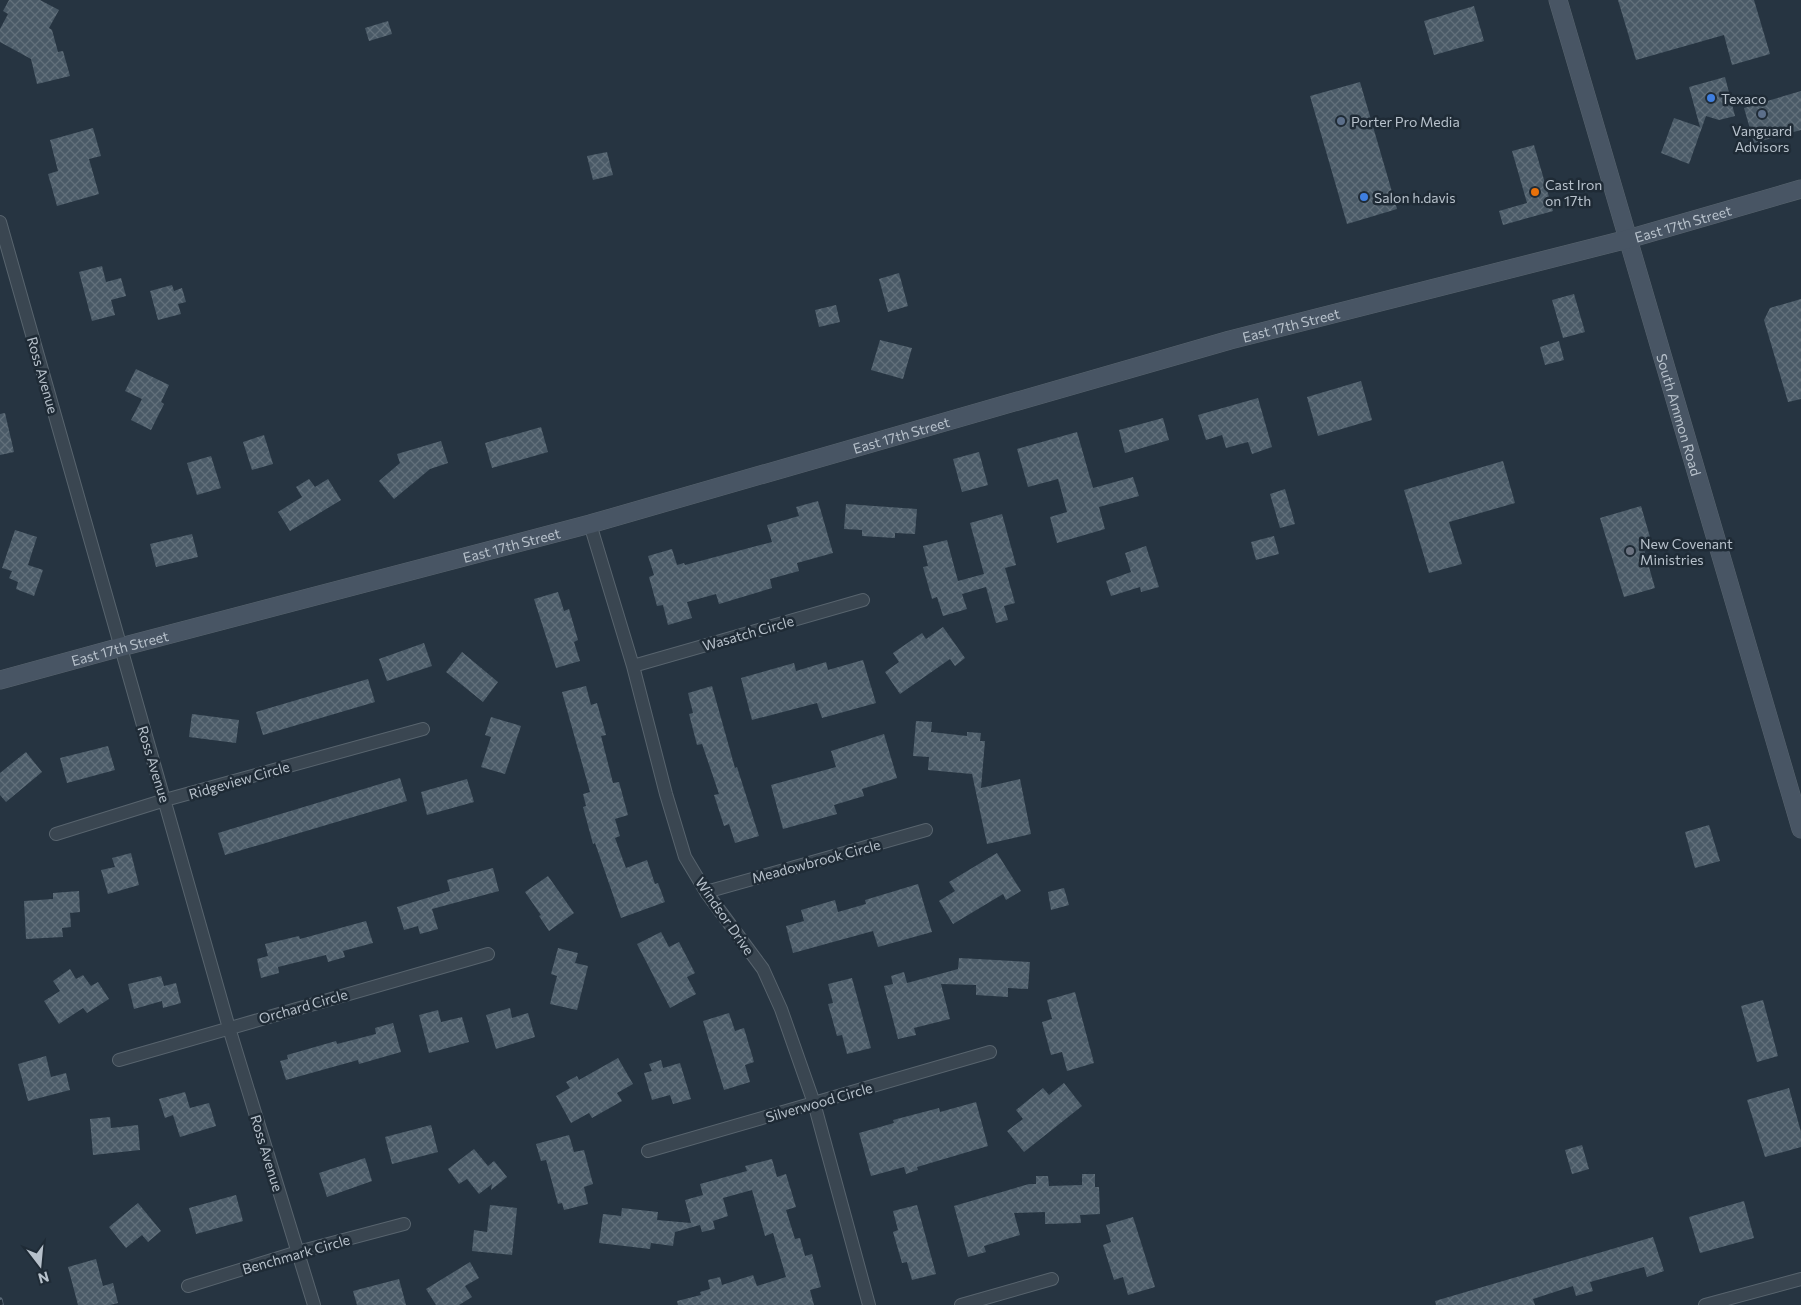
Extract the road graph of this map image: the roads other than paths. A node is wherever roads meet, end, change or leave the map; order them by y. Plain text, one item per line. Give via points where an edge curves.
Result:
1 (1558, 0) edge
2 (1801, 189) edge
3 (0, 222) edge
4 (1628, 238) junction
5 (590, 524) junction
6 (863, 600) dead end
7 (121, 647) junction
8 (633, 666) junction
9 (0, 680) edge
10 (423, 729) dead end
11 (165, 800) junction
12 (1800, 819) edge
13 (926, 830) dead end
14 (56, 834) dead end
15 (706, 892) junction
16 (488, 954) dead end
17 (229, 1028) junction
18 (990, 1052) dead end
19 (119, 1060) dead end
20 (814, 1103) junction
21 (648, 1152) dead end
22 (404, 1224) dead end
23 (298, 1252) junction
24 (1052, 1279) dead end
25 (1801, 1279) edge
26 (188, 1286) dead end
27 (314, 1305) edge
28 (869, 1305) edge
29 (961, 1305) edge
30 (1705, 1305) edge

1 - 4 main road, South Ammon Road
2 - 4 main road, East 17th Street
3 - 7 street, Ross Avenue
4 - 5 main road, East 17th Street via 1230,340
4 - 12 main road, South Ammon Road
5 - 7 main road, East 17th Street
5 - 8 street, Windsor Drive
6 - 8 street, Wasatch Circle
7 - 9 main road, East 17th Street
7 - 11 street, Ross Avenue
8 - 15 street, Windsor Drive via 685,857
10 - 11 street, Ridgeview Circle
11 - 14 street, Ridgeview Circle
11 - 17 street, Ross Avenue
13 - 15 street, Meadowbrook Circle
15 - 20 street, Windsor Drive via 763,969 781,1008
16 - 17 street, Orchard Circle
17 - 19 street, Orchard Circle
17 - 23 street, Ross Avenue
18 - 20 street, Silverwood Circle
20 - 21 street, Silverwood Circle
20 - 28 street, Windsor Drive
22 - 23 street, Benchmark Circle
23 - 26 street, Benchmark Circle
23 - 27 street, Ross Avenue
24 - 29 street
25 - 30 street

